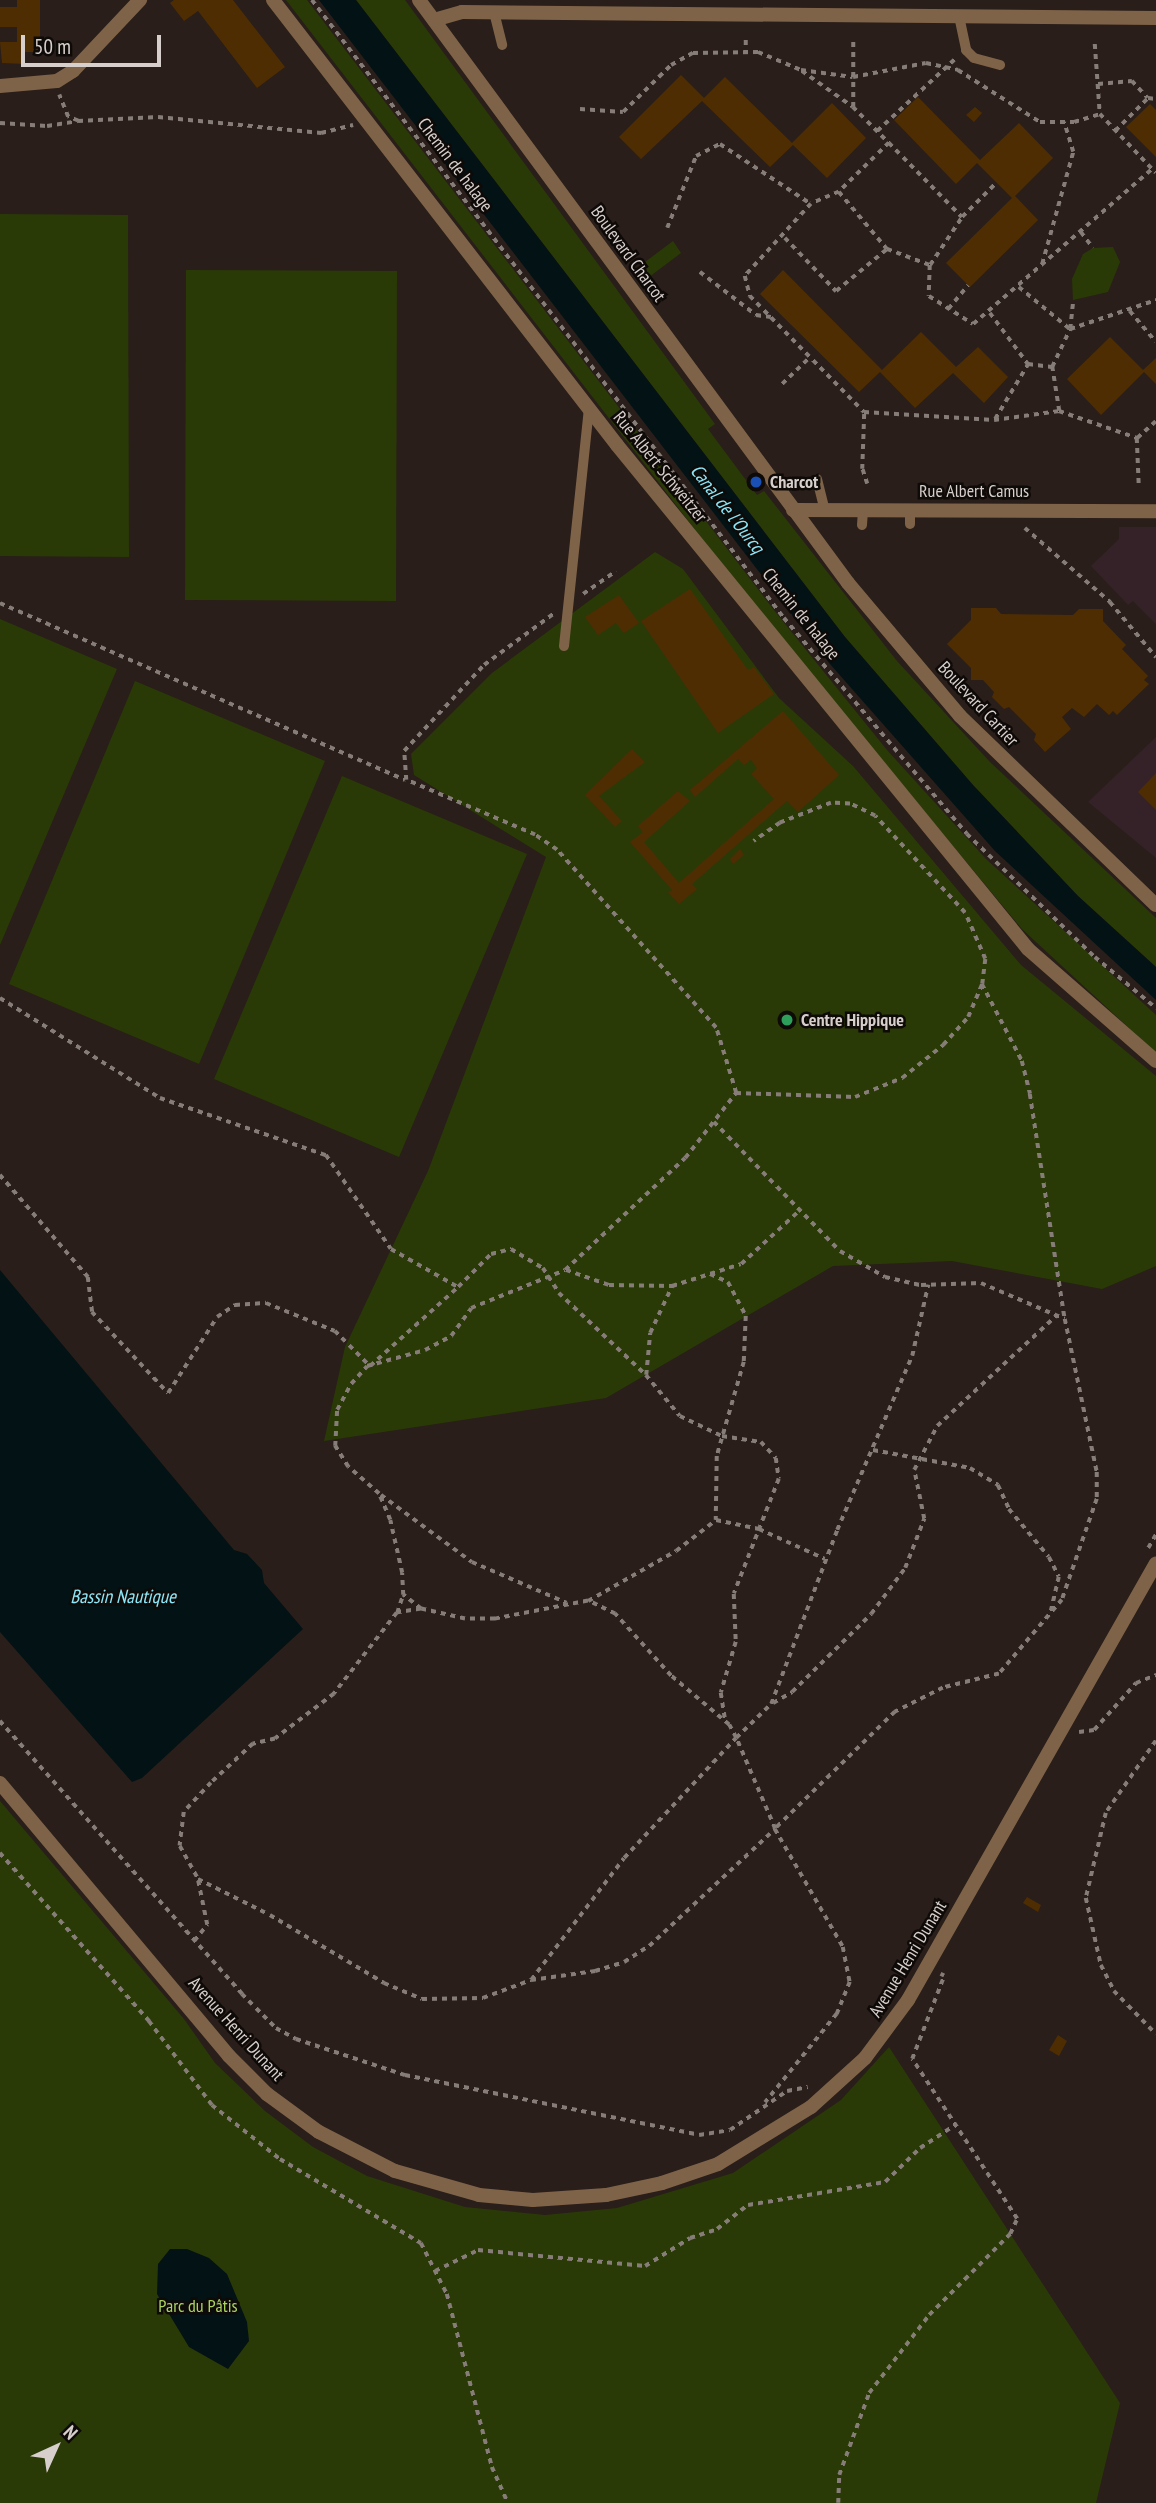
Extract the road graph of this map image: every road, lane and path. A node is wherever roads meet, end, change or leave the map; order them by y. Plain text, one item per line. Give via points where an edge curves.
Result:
1 (140, 0) edge
2 (274, 0) edge
3 (312, 0) edge
4 (419, 0) edge
5 (462, 6) edge
6 (494, 12) junction
7 (959, 16) junction
8 (1156, 18) edge
9 (434, 20) junction
10 (746, 40) dead end
11 (853, 41) dead end
12 (1095, 44) dead end
13 (502, 45) dead end
14 (746, 52) junction
15 (960, 55) dead end
16 (1000, 65) dead end
17 (946, 68) junction
18 (801, 71) junction
19 (853, 77) junction
20 (57, 81) junction
21 (1098, 84) junction
22 (0, 86) edge
23 (1148, 98) junction
24 (1156, 99) edge
25 (853, 107) junction
26 (580, 109) dead end
27 (1100, 114) junction
28 (365, 118) junction
29 (78, 121) junction
30 (1064, 122) junction
31 (0, 123) edge
32 (877, 131) junction
33 (1115, 131) junction
34 (889, 143) junction
35 (1154, 171) edge
36 (996, 183) dead end
37 (839, 192) junction
38 (811, 204) junction
39 (962, 217) junction
40 (667, 228) dead end
41 (1082, 232) junction
42 (785, 238) junction
43 (1093, 248) dead end
44 (887, 250) junction
45 (930, 265) junction
46 (1042, 266) junction
47 (700, 272) dead end
48 (968, 285) dead end
49 (1019, 287) junction
50 (1073, 300) dead end
51 (1156, 300) edge
52 (948, 309) junction
53 (1130, 311) junction
54 (990, 313) junction
55 (771, 317) junction
56 (1070, 329) junction
57 (1156, 342) edge
58 (810, 357) junction
59 (1028, 364) junction
60 (1052, 367) junction
61 (782, 384) dead end
62 (589, 408) junction
63 (1059, 411) junction
64 (864, 412) junction
65 (994, 420) junction
66 (1156, 421) edge
67 (1147, 429) junction
68 (1156, 430) edge
69 (1138, 438) junction
70 (817, 479) dead end
71 (867, 484) dead end
72 (1139, 486) dead end
73 (824, 508) junction
74 (863, 509) junction
75 (793, 510) junction
76 (1009, 510) junction
77 (1156, 511) edge
78 (862, 525) dead end
79 (616, 571) dead end
80 (0, 603) edge
81 (568, 603) junction
82 (564, 646) dead end
83 (1156, 657) edge
84 (406, 780) junction
85 (754, 841) dead end
86 (1156, 905) edge
87 (982, 984) junction
88 (0, 998) edge
89 (1156, 1008) edge
90 (1156, 1060) edge
91 (736, 1093) junction
92 (714, 1122) junction
93 (0, 1175) edge
94 (800, 1210) junction
95 (565, 1270) junction
96 (710, 1274) junction
97 (547, 1277) junction
98 (928, 1285) junction
99 (672, 1286) junction
100 (458, 1287) junction
101 (1057, 1315) junction
102 (1065, 1319) junction
103 (370, 1366) junction
104 (646, 1375) junction
105 (722, 1436) junction
106 (873, 1450) junction
107 (920, 1459) junction
108 (379, 1494) junction
109 (716, 1520) junction
110 (759, 1529) junction
111 (1156, 1534) edge
112 (826, 1559) junction
113 (1149, 1561) edge
114 (403, 1595) junction
115 (588, 1601) junction
116 (569, 1604) junction
117 (421, 1609) junction
118 (397, 1613) junction
119 (1051, 1613) junction
120 (1156, 1675) edge
121 (771, 1703) junction
122 (0, 1722) edge
123 (726, 1723) junction
124 (1065, 1725) junction
125 (736, 1738) junction
126 (1156, 1741) edge
127 (0, 1783) edge
128 (775, 1829) junction
129 (0, 1853) edge
130 (198, 1879) junction
131 (194, 1941) junction
132 (926, 1968) junction
133 (531, 1980) junction
134 (1156, 2034) edge
135 (815, 2083) dead end
136 (761, 2108) junction
137 (956, 2125) junction
138 (435, 2271) junction
139 (508, 2503) edge
140 (838, 2503) edge

1 - 20 street
2 - 28 street, Rue Albert Schweitzer
3 - 89 path, Chemin de halage via 784,618 967,834 1095,957
4 - 9 street, Boulevard Charcot
5 - 6 street
5 - 9 street
6 - 7 street
6 - 13 lane
7 - 8 street
7 - 16 lane via 966,50 974,58
9 - 75 street, Boulevard Charcot
10 - 14 path
11 - 19 path
12 - 21 path
14 - 18 path via 758,52
14 - 26 path via 693,53 680,58 623,112
15 - 17 path
17 - 19 path via 926,63
17 - 30 path via 958,70 1040,122
17 - 32 path
18 - 19 path
18 - 25 path
19 - 25 path
20 - 22 street
20 - 29 path via 68,117
21 - 23 path via 1132,81
21 - 27 path
23 - 24 path
23 - 33 path
25 - 32 path
27 - 30 path
27 - 33 path
28 - 29 path via 343,131 321,133 158,117
28 - 62 street, Rue Albert Schweitzer
29 - 31 path via 47,126
30 - 46 path via 1073,152
32 - 34 path
33 - 35 path
34 - 37 path
34 - 39 path
35 - 41 path
36 - 39 path
37 - 38 path
37 - 44 path
38 - 40 path via 720,144 696,156
38 - 42 path
39 - 45 path
41 - 43 path
41 - 46 path
42 - 44 path via 836,291
42 - 55 path via 745,276 750,296
44 - 45 path
45 - 52 path via 929,296
46 - 49 path
47 - 55 path via 756,315
48 - 52 path
49 - 54 path
49 - 56 path
50 - 56 path
51 - 53 path
52 - 54 path via 973,324
53 - 56 path
53 - 57 path
54 - 59 path
55 - 58 path
56 - 60 path
58 - 61 path
58 - 64 path
59 - 60 path
59 - 65 path
60 - 63 path
62 - 81 lane
62 - 90 street, Rue Albert Schweitzer via 1028,949
63 - 65 path
63 - 69 path
64 - 65 path
64 - 71 path via 862,468
66 - 67 path
67 - 68 path
67 - 69 path
69 - 72 path
70 - 73 lane
73 - 74 street, Rue Albert Camus
73 - 75 street, Rue Albert Camus
74 - 76 street, Rue Albert Camus via 910,517
74 - 78 lane
75 - 86 street, Boulevard Cartier via 960,716
76 - 77 street, Rue Albert Camus
76 - 83 path via 1039,544 1110,602
79 - 81 path
80 - 84 path
81 - 82 lane
81 - 84 path via 484,665 404,751
84 - 91 path via 535,835 557,849 716,1028
85 - 87 path via 780,823 831,803 850,804 876,816 965,913 985,959
87 - 91 path via 968,1017 943,1045 902,1078 855,1097
87 - 102 path via 1021,1061 1031,1094
88 - 100 path via 160,1098 326,1155 391,1249
91 - 92 path
92 - 94 path
92 - 95 path via 685,1158
93 - 103 path via 88,1277 92,1312 168,1393 217,1317 235,1305 266,1303 335,1331
94 - 96 path via 741,1264
94 - 98 path via 840,1251 885,1277
95 - 97 path
95 - 99 path via 609,1285
96 - 99 path
96 - 105 path via 728,1282 746,1317 744,1362
97 - 100 path via 543,1268 511,1249 491,1254
97 - 103 path via 471,1308 451,1336 425,1350
97 - 104 path
98 - 101 path via 981,1283
98 - 106 path via 912,1356
99 - 104 path via 650,1333
100 - 103 path
101 - 102 path
101 - 107 path via 937,1426
102 - 119 path via 1097,1472 1097,1499 1075,1568
103 - 108 path via 351,1384 337,1410 335,1446 348,1467
104 - 105 path via 680,1416
105 - 109 path via 717,1456
105 - 110 path via 761,1442 776,1458 779,1479
106 - 107 path
106 - 112 path
107 - 119 path via 970,1468 998,1485 1009,1509 1049,1557 1059,1577
107 - 121 path via 914,1470 924,1519 905,1568 871,1614 792,1692
108 - 114 path via 397,1548
108 - 116 path via 472,1562
109 - 110 path
109 - 115 path via 676,1550
110 - 112 path
110 - 123 path via 734,1594 736,1642 721,1693
111 - 113 path
112 - 121 path
113 - 124 street, Avenue Henri Dunant
114 - 117 path
114 - 118 path
115 - 116 path
115 - 123 path via 615,1614 671,1675
116 - 117 path via 495,1619 466,1619
117 - 118 path
118 - 130 path via 334,1694 286,1732 253,1744 184,1812 180,1846
119 - 128 path via 999,1674 943,1688 895,1712
120 - 124 path via 1136,1683 1094,1730 1079,1732
121 - 125 path
122 - 131 path
123 - 125 path
124 - 132 street, Avenue Henri Dunant
125 - 128 path
125 - 133 path via 624,1858
126 - 134 path via 1106,1813 1086,1898 1101,1965 1114,1991
127 - 132 street, Avenue Henri Dunant via 229,2056 267,2094 357,2154 405,2175 479,2195 533,2200 606,2195 663,2183 718,2164 772,2134 842,2082 888,2030
128 - 133 path via 649,1946 624,1962
128 - 136 path via 843,1947 849,1982 837,2014
129 - 138 path via 149,2021 212,2105 280,2159 421,2243
130 - 131 path via 207,1925
130 - 133 path via 270,1915 384,1983 422,1998 482,1998
131 - 136 path via 276,2028 357,2062 699,2135 730,2130
132 - 137 path via 944,1976 912,2059
135 - 136 path via 787,2091
137 - 138 path via 920,2148 885,2182 748,2205 717,2228 690,2238 645,2266 478,2250
137 - 140 path via 1017,2219 1010,2234 929,2315 869,2393 839,2475
138 - 139 path via 447,2294 492,2467

